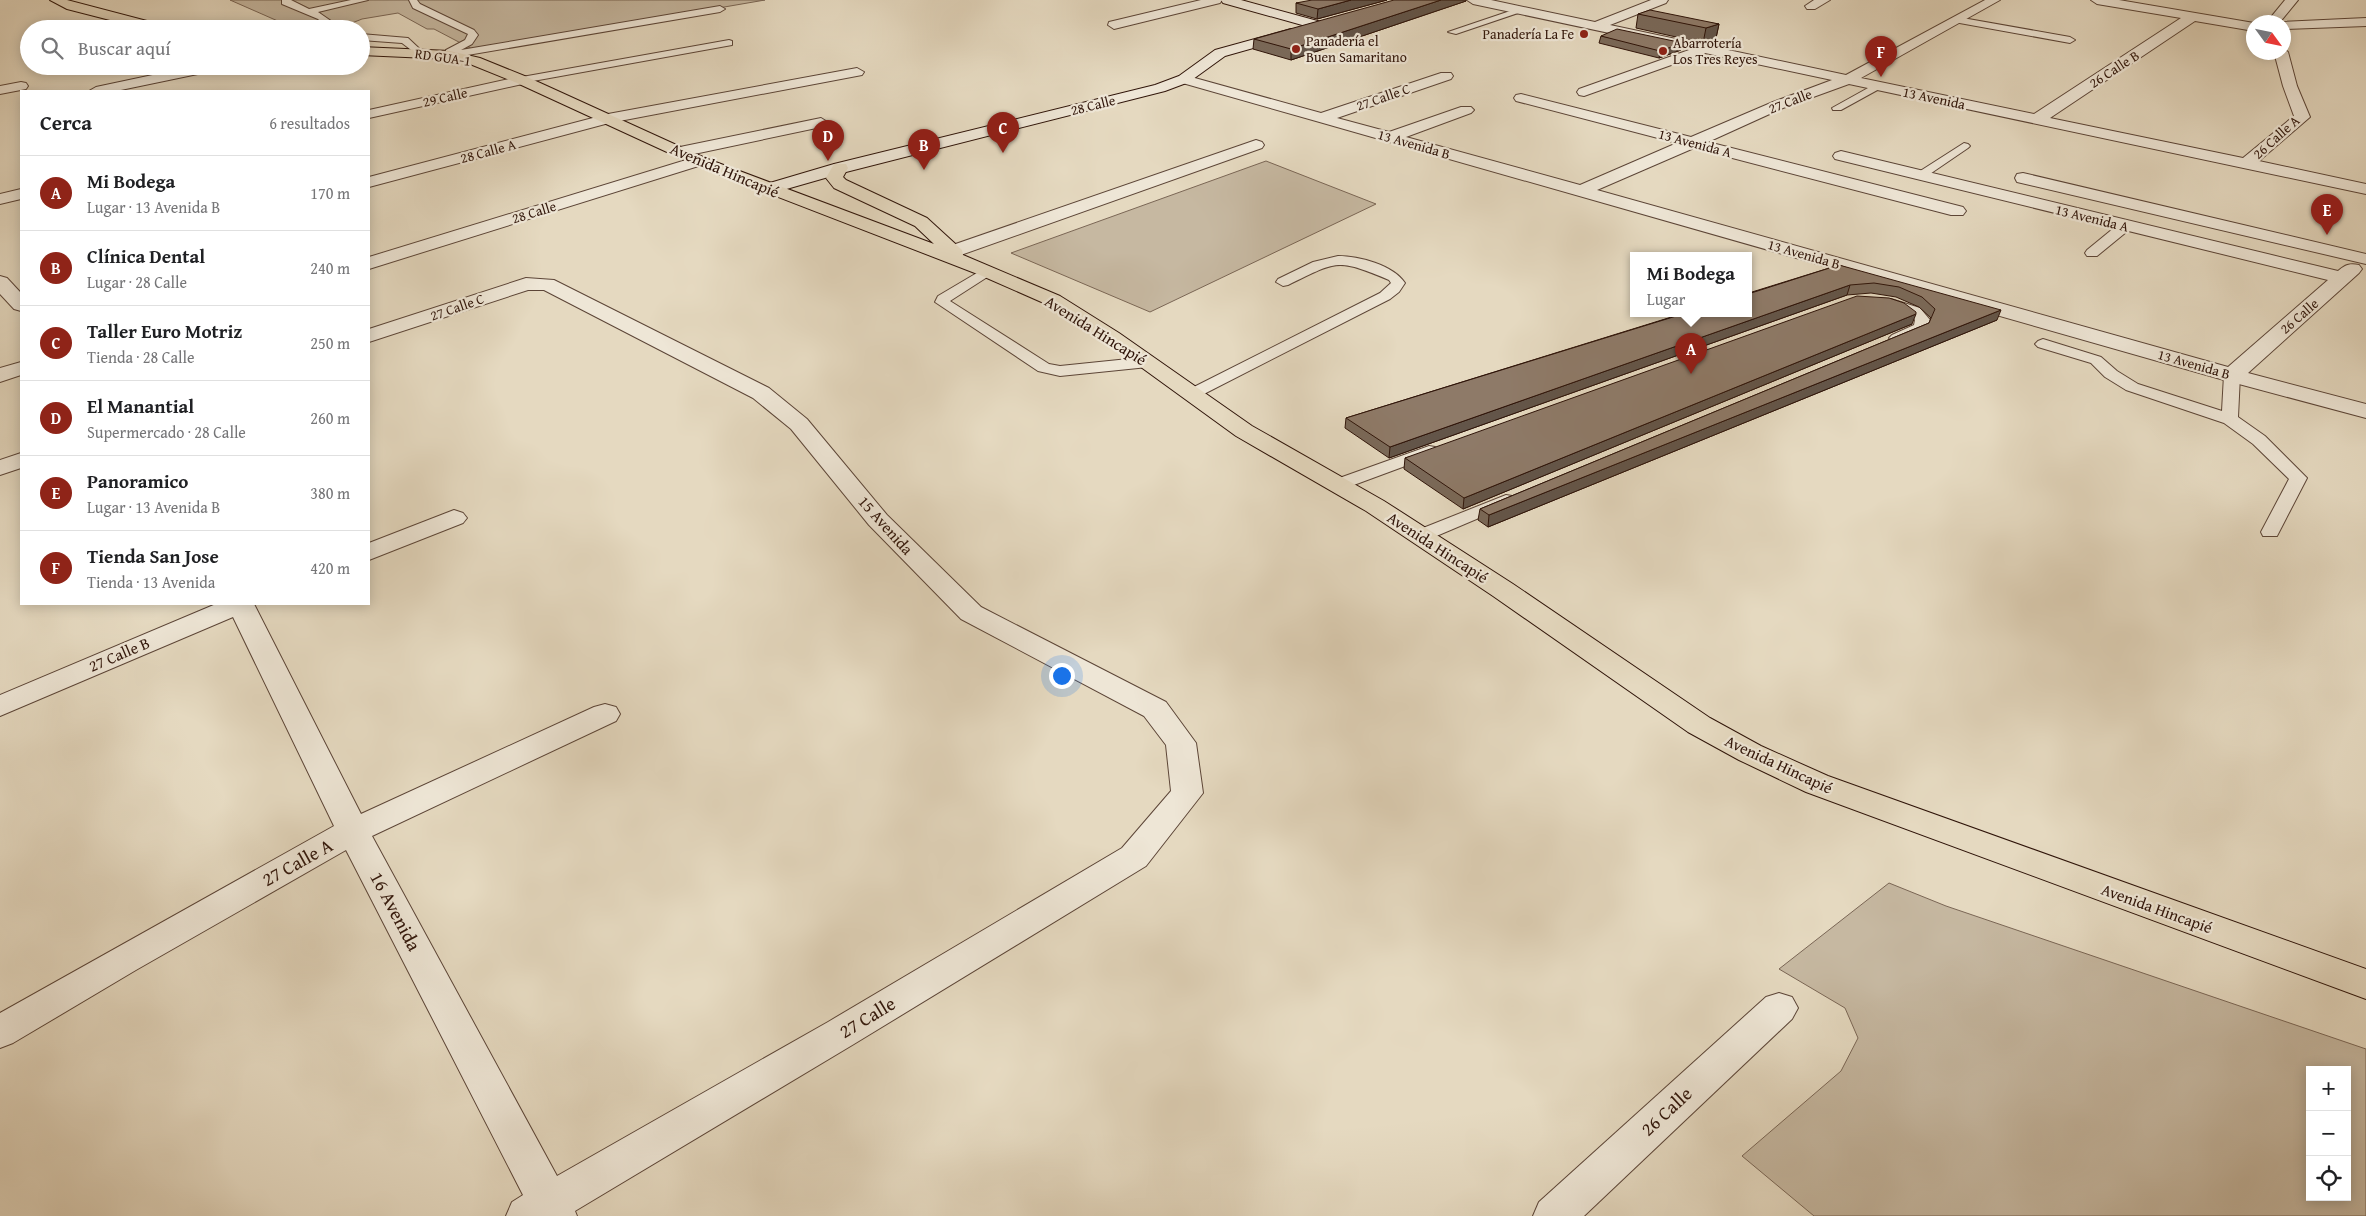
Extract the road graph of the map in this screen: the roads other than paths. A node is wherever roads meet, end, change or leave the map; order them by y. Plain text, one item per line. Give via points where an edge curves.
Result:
1 (56, 0) edge
2 (302, 0) edge
3 (329, 0) edge
4 (363, 0) edge
5 (412, 0) edge
6 (1216, 0) edge
7 (1227, 0) edge
8 (1473, 0) edge
9 (1662, 0) edge
10 (1824, 0) edge
11 (1994, 0) edge
12 (2097, 0) edge
13 (2292, 0) edge
14 (287, 2) edge
15 (344, 4) junction
16 (1811, 6) dead end
17 (720, 10) dead end
18 (1522, 10) junction
19 (307, 12) junction
20 (353, 14) dead end
21 (2279, 15) edge
22 (2192, 17) junction
23 (126, 20) edge
24 (324, 20) edge
25 (1957, 20) junction
26 (2366, 22) edge
27 (1114, 25) dead end
28 (2291, 25) edge
29 (1597, 26) junction
30 (2246, 26) edge
31 (1453, 32) dead end
32 (370, 37) edge
33 (2070, 40) dead end
34 (729, 42) dead end
35 (370, 44) edge
36 (415, 49) junction
37 (1704, 49) junction
38 (370, 51) edge
39 (447, 55) junction
40 (2283, 60) edge
41 (857, 72) dead end
42 (173, 75) edge
43 (1446, 76) dead end
44 (1184, 79) junction
45 (522, 80) junction
46 (1847, 80) junction
47 (21, 86) dead end
48 (1877, 86) junction
49 (0, 90) edge
50 (101, 90) edge
51 (1584, 92) dead end
52 (1521, 98) dead end
53 (1837, 108) dead end
54 (1466, 110) dead end
55 (370, 114) edge
56 (1321, 118) junction
57 (608, 119) junction
58 (2036, 120) junction
59 (821, 123) dead end
60 (1390, 138) junction
61 (1694, 142) junction
62 (1256, 145) dead end
63 (1964, 146) dead end
64 (680, 152) junction
65 (1841, 156) dead end
66 (699, 161) junction
67 (2246, 164) junction
68 (840, 168) junction
69 (1920, 176) junction
70 (2023, 178) dead end
71 (370, 182) edge
72 (769, 189) junction
73 (2366, 190) edge
74 (1581, 191) junction
75 (20, 194) edge
76 (0, 199) edge
77 (1957, 211) dead end
78 (2125, 226) junction
79 (951, 252) junction
80 (2092, 253) dead end
81 (2365, 258) edge
82 (370, 263) edge
83 (985, 270) junction
84 (2342, 278) junction
85 (1283, 282) dead end
86 (4, 284) edge
87 (547, 284) joint
88 (1876, 299) edge
89 (20, 304) edge
90 (370, 336) edge
91 (1884, 343) edge
92 (2043, 344) dead end
93 (1148, 362) junction
94 (20, 368) edge
95 (0, 375) edge
96 (2232, 375) junction
97 (1192, 394) junction
98 (2366, 411) edge
99 (2230, 419) junction
100 (1444, 446) edge
101 (20, 460) edge
102 (0, 468) edge
103 (1337, 485) junction
104 (1519, 495) edge
105 (454, 518) dead end
106 (2270, 532) dead end
107 (1420, 536) junction
108 (370, 552) edge
109 (238, 605) edge
110 (240, 605) edge
111 (0, 706) edge
112 (605, 714) dead end
113 (1187, 793) joint
114 (353, 831) junction
115 (2366, 984) edge
116 (1779, 1008) dead end
117 (0, 1032) edge
118 (544, 1212) edge
119 (1554, 1216) edge

1 - 23 main road
2 - 14 lane
3 - 15 lane
4 - 15 lane
5 - 39 lane via 416,6 473,35 469,42
6 - 27 street
7 - 44 street, 28 Calle via 1324,24 1220,53
8 - 18 street, 13 Avenida
9 - 29 street
10 - 16 street
11 - 25 street, 27 Calle
12 - 22 street
13 - 21 street
14 - 19 lane
15 - 19 lane
15 - 20 lane
17 - 39 lane
18 - 29 street, 13 Avenida
18 - 31 lane
19 - 24 lane
22 - 30 street
22 - 58 street, 26 Calle B
25 - 33 lane
25 - 46 street, 27 Calle
26 - 28 street
29 - 37 street, 13 Avenida
32 - 36 lane via 399,38
34 - 45 lane
35 - 36 lane
36 - 38 main road, RD GUA-1
36 - 39 main road, RD GUA-1
37 - 46 street, 13 Avenida
37 - 51 street
39 - 45 main road, RD GUA-1 via 475,61
40 - 67 street, 26 Calle A via 2302,117
41 - 57 street, 28 Calle A
42 - 50 street
43 - 56 street, 27 Calle C
44 - 56 street, 13 Avenida B
44 - 68 street, 28 Calle via 1160,88
45 - 55 street, 29 Calle
45 - 57 main road, Avenida Hincapié
46 - 48 street, 13 Avenida
46 - 61 street, 27 Calle via 1778,105
47 - 49 street
48 - 53 lane
48 - 58 street, 13 Avenida
52 - 61 street, 13 Avenida A
54 - 60 street
56 - 60 street, 13 Avenida B
57 - 64 main road, Avenida Hincapié
57 - 71 street, 28 Calle A
58 - 67 street, 13 Avenida
59 - 64 street
60 - 74 street, 13 Avenida B
61 - 74 street, 27 Calle
61 - 77 street, 13 Avenida A
62 - 79 street
63 - 69 lane
64 - 66 main road, Avenida Hincapié
65 - 69 street, 13 Avenida A
66 - 72 main road, Avenida Hincapié
66 - 82 street, 28 Calle
67 - 73 street, 13 Avenida
68 - 72 street, 28 Calle
68 - 79 main road via 834,178 840,184 921,222
69 - 78 street, 13 Avenida A
70 - 81 street
72 - 83 main road, Avenida Hincapié
74 - 96 street, 13 Avenida B
75 - 76 street
78 - 80 lane
78 - 84 street, 13 Avenida A
79 - 83 main road
81 - 84 street, 26 Calle
83 - 93 main road, Avenida Hincapié via 1053,300
83 - 93 lane via 942,302 1044,368 1060,371
84 - 96 street, 26 Calle
85 - 97 lane via 1331,260 1341,260 1394,277 1398,283 1385,296
86 - 89 street
87 - 90 street, 27 Calle C via 517,287
87 - 113 street, 15 Avenida via 761,393 799,424 878,520 971,613 1155,709 1181,743
88 - 91 lane via 1916,312 1923,320 1920,328
92 - 99 lane via 2091,358 2132,387
93 - 97 main road, Avenida Hincapié
94 - 95 street
96 - 98 street, 13 Avenida B
96 - 99 lane
97 - 103 main road, Avenida Hincapié via 1244,431
99 - 106 lane via 2259,440 2298,478
100 - 103 lane
101 - 102 street
103 - 107 main road, Avenida Hincapié
104 - 107 lane
105 - 108 street
107 - 115 main road, Avenida Hincapié via 1699,725 1750,753 1817,784
109 - 111 street, 27 Calle B
110 - 114 street, 16 Avenida
112 - 114 street, 27 Calle A
113 - 118 street, 27 Calle via 1134,857
114 - 117 street, 27 Calle A
114 - 118 street, 16 Avenida
116 - 119 street, 26 Calle

